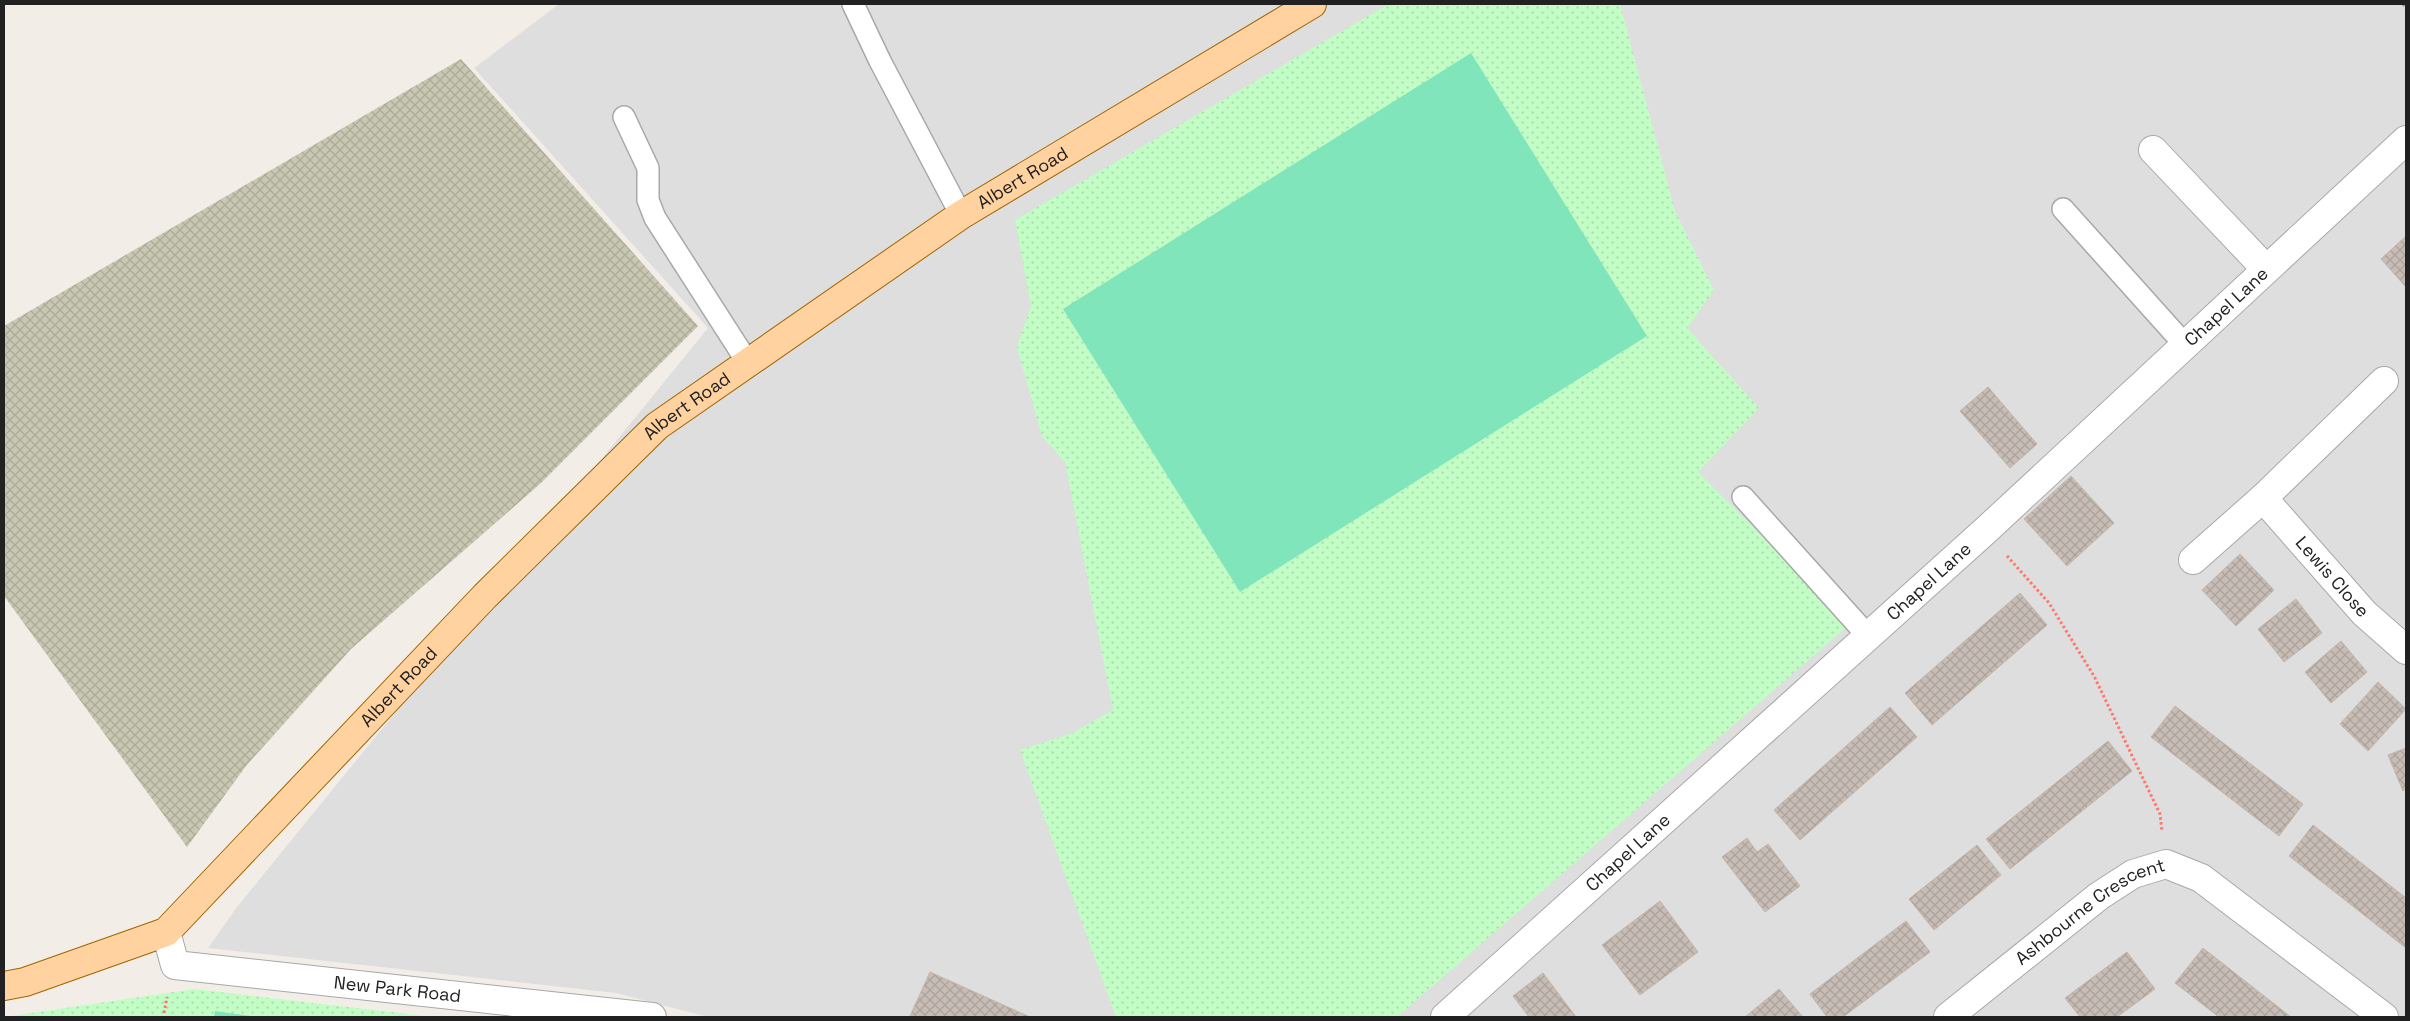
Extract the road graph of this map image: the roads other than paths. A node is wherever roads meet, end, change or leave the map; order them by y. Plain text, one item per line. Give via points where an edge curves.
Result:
1 (853, 4) edge
2 (1312, 4) edge
3 (624, 117) dead end
4 (2406, 140) edge
5 (2153, 150) dead end
6 (2063, 209) dead end
7 (961, 215) junction
8 (2266, 270) junction
9 (2185, 344) junction
10 (748, 363) junction
11 (2384, 381) dead end
12 (1743, 497) dead end
13 (2263, 498) junction
14 (2193, 560) dead end
15 (1868, 636) junction
16 (2406, 650) edge
17 (166, 932) junction
18 (4, 986) edge
19 (652, 1017) edge
20 (1445, 1017) edge
21 (1948, 1017) edge
22 (2384, 1017) edge

1 - 7 lane
2 - 7 main road, Albert Road
3 - 10 lane via 648,168 648,200 655,218
4 - 8 street, Chapel Lane
5 - 8 street
6 - 9 lane
7 - 10 main road, Albert Road
8 - 9 street, Chapel Lane
9 - 15 street, Chapel Lane
10 - 17 main road, Albert Road via 657,426 485,596
11 - 13 street
12 - 15 lane
13 - 14 street
13 - 16 street, Lewis Close via 2364,613
15 - 20 street, Chapel Lane
17 - 18 main road via 25,982
17 - 19 street, New Park Road via 175,965
21 - 22 street, Ashbourne Crescent via 2100,896 2133,874 2166,864 2201,878

